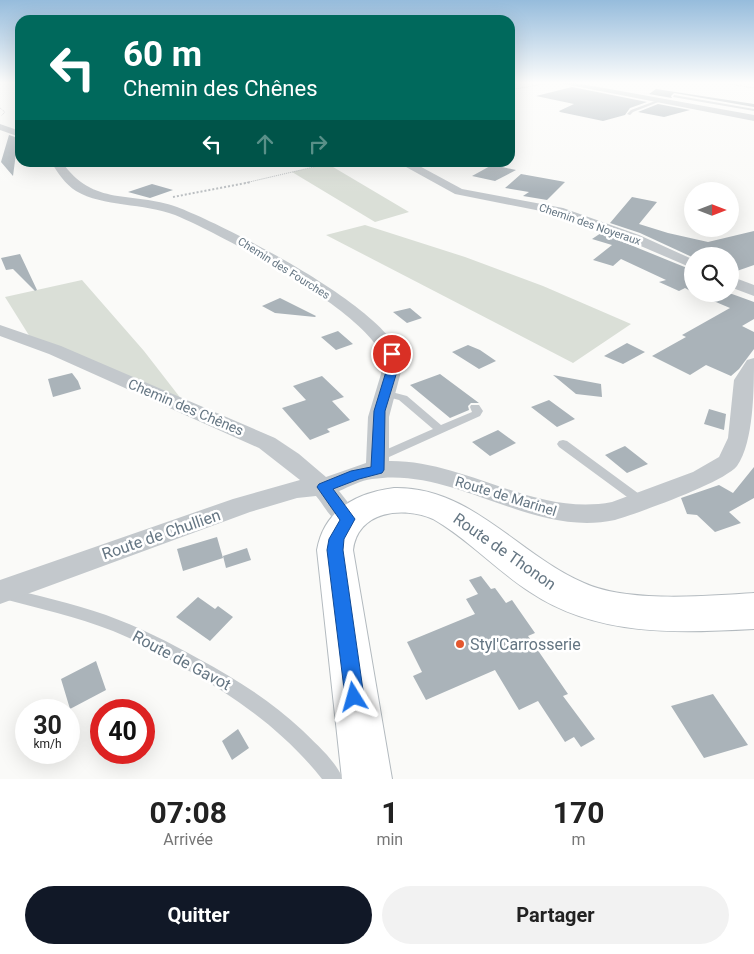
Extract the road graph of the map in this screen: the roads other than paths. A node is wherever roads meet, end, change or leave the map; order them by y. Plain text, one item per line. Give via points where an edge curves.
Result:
1 (0, 127) edge
2 (15, 132) edge
3 (59, 167) edge
4 (413, 167) edge
5 (684, 260) edge
6 (739, 285) edge
7 (754, 291) edge
8 (0, 330) edge
9 (754, 364) edge
10 (384, 393) junction
11 (475, 407) dead end
12 (747, 427) edge
13 (440, 430) junction
14 (563, 444) dead end
15 (378, 464) junction
16 (324, 487) junction
17 (642, 502) junction
18 (348, 519) junction
19 (0, 592) edge
20 (754, 611) edge
21 (334, 779) edge
22 (367, 779) edge

1 - 2 street
3 - 10 street, Chemin des Fourches via 69,183 78,188 110,199 163,206 251,246 287,268 362,321 385,344 394,365
4 - 5 street, Chemin des Noyeraux via 459,192 558,211 634,238
6 - 7 street
8 - 16 street, Chemin des Chênes via 55,350 254,436 296,463
9 - 12 street, Route de Marinel via 744,380
10 - 13 lane via 403,398
10 - 15 street, Chemin des Fourches via 378,425
11 - 13 lane via 476,414
12 - 17 street, Route de Marinel via 728,462 701,478
13 - 15 lane
14 - 17 lane
15 - 16 street, Route de Marinel
15 - 17 street, Route de Marinel via 428,473 565,513 600,514
16 - 18 street, Chemin des Chênes
16 - 19 street, Route de Chullien via 297,489 242,505
18 - 20 street, Route de Thonon via 368,506 419,501 455,515 535,575 582,600 634,613 683,615
18 - 22 street via 336,539 336,562
19 - 21 lane, Route de Gavot via 119,627 233,686 277,718 315,755

